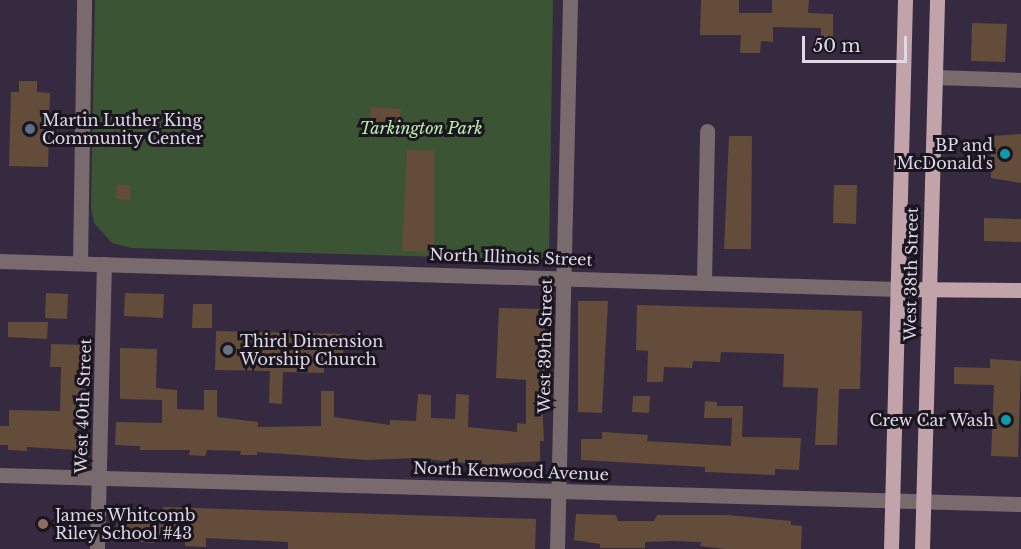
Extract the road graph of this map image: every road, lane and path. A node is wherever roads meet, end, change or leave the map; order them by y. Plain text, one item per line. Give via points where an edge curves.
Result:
1 (84, 0) edge
2 (570, 0) edge
3 (905, 0) edge
4 (937, 0) edge
5 (936, 77) junction
6 (1021, 80) edge
7 (707, 131) dead end
8 (0, 261) edge
9 (80, 263) junction
10 (104, 264) junction
11 (564, 277) junction
12 (704, 280) junction
13 (930, 288) junction
14 (898, 289) junction
15 (1021, 290) edge
16 (0, 475) edge
17 (99, 478) junction
18 (559, 491) junction
19 (892, 500) junction
20 (923, 501) junction
21 (1021, 504) edge
22 (97, 549) edge
23 (557, 549) edge
24 (891, 549) edge
25 (922, 549) edge

1 - 9 street
2 - 11 street, West 39th Street
3 - 14 main road, West 38th Street
4 - 5 main road, West 38th Street
5 - 6 street
5 - 13 main road, West 38th Street
7 - 12 street
8 - 9 street, North Illinois Street
9 - 10 street, North Illinois Street
10 - 11 street, North Illinois Street
10 - 17 street, West 40th Street
11 - 12 street, North Illinois Street
11 - 18 street, West 39th Street
12 - 14 street, North Illinois Street
13 - 14 main road, North Illinois Street
13 - 15 main road, North Illinois Street
13 - 20 main road, West 38th Street
14 - 19 main road, West 38th Street
16 - 17 street, North Kenwood Avenue
17 - 18 street, North Kenwood Avenue
17 - 22 street, West 40th Street
18 - 19 street, North Kenwood Avenue
18 - 23 street, West 39th Street
19 - 20 street, North Kenwood Avenue
19 - 24 main road, West 38th Street
20 - 21 street, North Kenwood Avenue
20 - 25 main road, West 38th Street

